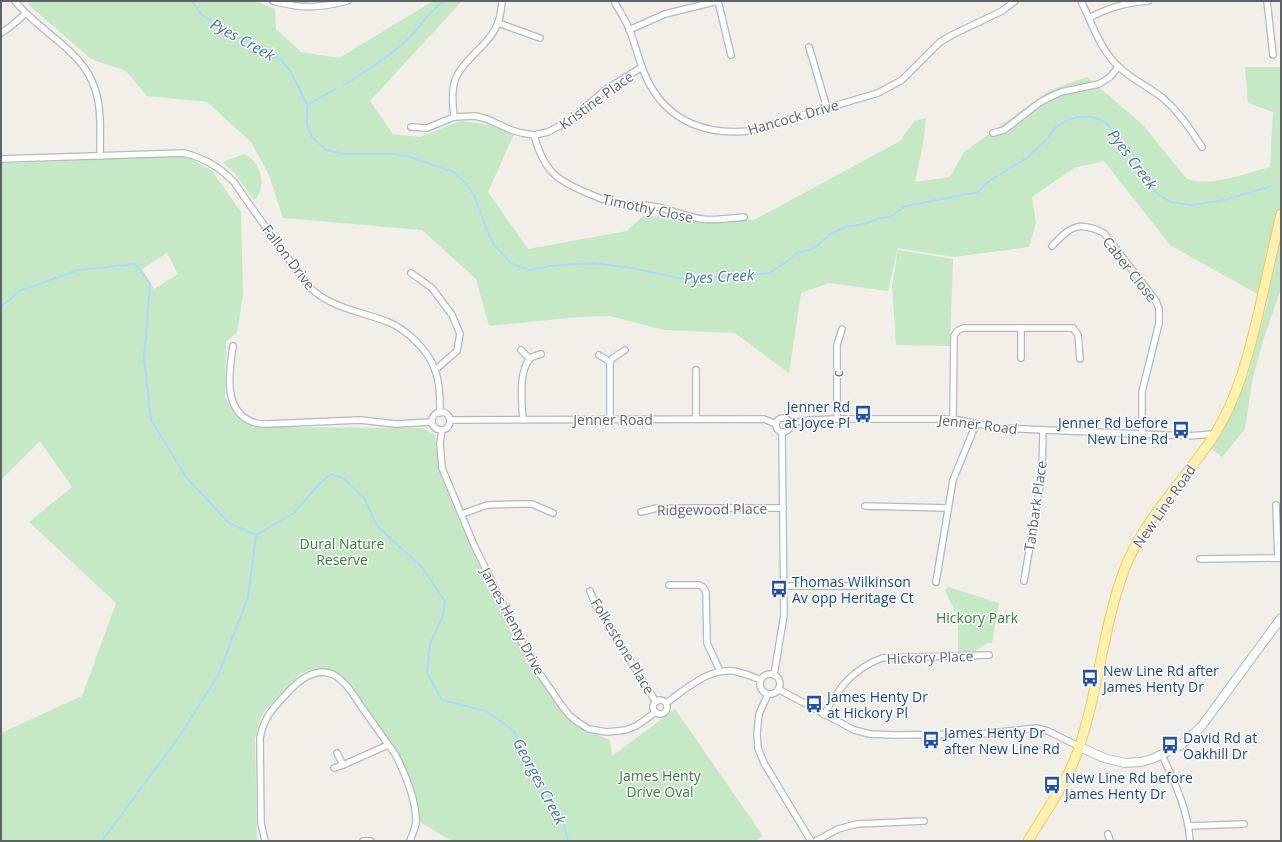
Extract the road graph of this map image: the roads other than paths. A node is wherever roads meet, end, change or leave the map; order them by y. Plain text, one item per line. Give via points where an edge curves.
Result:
1 (15, 1) edge
2 (273, 1) edge
3 (347, 1) edge
4 (502, 1) edge
5 (614, 1) edge
6 (718, 1) edge
7 (1015, 1) edge
8 (1081, 1) edge
9 (1148, 1) edge
10 (1267, 1) edge
11 (1133, 2) edge
12 (26, 13) junction
13 (1089, 18) junction
14 (498, 23) junction
15 (629, 30) junction
16 (1, 33) edge
17 (540, 38) dead end
18 (809, 47) dead end
19 (731, 55) dead end
20 (1273, 55) dead end
21 (642, 67) junction
22 (1118, 67) junction
23 (827, 108) junction
24 (454, 117) junction
25 (411, 127) dead end
26 (993, 133) dead end
27 (534, 135) junction
28 (1202, 147) dead end
29 (100, 156) junction
30 (1, 160) edge
31 (1281, 214) edge
32 (744, 217) dead end
33 (1052, 246) dead end
34 (411, 273) dead end
35 (1021, 328) junction
36 (842, 329) dead end
37 (233, 346) dead end
38 (521, 350) dead end
39 (626, 350) dead end
40 (541, 354) dead end
41 (599, 354) dead end
42 (1021, 358) dead end
43 (1080, 359) dead end
44 (529, 360) junction
45 (610, 362) junction
46 (435, 370) junction
47 (696, 370) dead end
48 (440, 412) junction
49 (610, 419) junction
50 (696, 419) junction
51 (837, 419) junction
52 (953, 419) junction
53 (450, 420) junction
54 (523, 420) junction
55 (432, 422) junction
56 (790, 423) junction
57 (776, 424) junction
58 (976, 424) junction
59 (442, 430) junction
60 (1044, 430) junction
61 (782, 432) junction
62 (1142, 434) junction
63 (1215, 434) junction
64 (1276, 505) dead end
65 (865, 506) dead end
66 (783, 508) junction
67 (948, 508) junction
68 (641, 512) dead end
69 (552, 513) dead end
70 (462, 514) junction
71 (1280, 558) edge
72 (1200, 559) dead end
73 (1024, 581) dead end
74 (936, 582) dead end
75 (669, 585) dead end
76 (784, 586) junction
77 (856, 586) dead end
78 (590, 591) dead end
79 (1281, 618) edge
80 (989, 655) dead end
81 (720, 671) junction
82 (774, 675) junction
83 (761, 680) junction
84 (778, 689) junction
85 (768, 694) junction
86 (656, 702) junction
87 (666, 703) junction
88 (656, 712) junction
89 (824, 715) junction
90 (388, 745) junction
91 (1080, 746) junction
92 (337, 753) dead end
93 (1162, 755) junction
94 (343, 765) junction
95 (334, 768) dead end
96 (924, 821) dead end
97 (1244, 824) dead end
98 (1189, 826) junction
99 (1108, 834) dead end
100 (265, 841) edge
101 (363, 841) edge
102 (371, 841) edge
103 (410, 841) edge
104 (811, 841) edge
105 (816, 841) edge
106 (1028, 841) edge
107 (1110, 841) edge
108 (1190, 841) edge

1 - 12 street
2 - 3 street via 289,6 312,8
4 - 14 street
5 - 15 street, Hancock Drive
6 - 15 street via 665,14
6 - 19 street
7 - 23 street, Hancock Drive via 1002,11 940,42 902,80 878,93
8 - 13 street
9 - 11 street
10 - 20 street
11 - 13 street via 1106,9
12 - 16 street
12 - 29 street via 77,58 90,76 99,106
13 - 22 street via 1101,44
14 - 17 street
14 - 24 street via 489,38 457,75 452,99
15 - 21 street, Hancock Drive
18 - 23 street
21 - 23 street, Hancock Drive via 649,84 669,109 692,124 706,129 734,133 749,131
21 - 27 street, Kristine Place via 605,90 569,121 548,132
22 - 26 street via 1110,77 1099,84 1050,97 1004,130
22 - 28 street via 1174,108
24 - 25 street, Kristine Place via 427,128
24 - 27 street, Kristine Place via 487,118 510,130
27 - 32 street, Timothy Close via 545,164 553,174 564,183 600,198 620,204 656,206 703,219
29 - 30 street, Fallon Drive
29 - 46 street, Fallon Drive via 184,153 221,169 234,182 313,291 339,307 389,322 406,333 422,348
31 - 63 main road, New Line Road via 1244,371 1235,396
33 - 62 street, Caber Close via 1064,233 1083,226 1104,233 1156,301 1160,317 1142,392
34 - 46 street via 432,288 452,315 460,334 457,351
35 - 42 street
35 - 43 street via 1073,328 1078,335
35 - 52 street via 963,328 957,331 954,336
36 - 51 street, c via 837,345
37 - 55 street via 229,381 232,400 240,413 256,423 360,420 396,424
38 - 44 street
39 - 45 street
40 - 44 street
41 - 45 street
44 - 54 street via 522,383
45 - 49 street
46 - 48 street, Fallon Drive via 440,390
47 - 50 street
48 - 53 street via 447,415
48 - 55 street via 435,414
49 - 50 street, Jenner Road
49 - 54 street, Jenner Road
50 - 57 street, Jenner Road via 764,419
51 - 52 street, Jenner Road
51 - 56 street, Jenner Road
52 - 58 street, Jenner Road
53 - 54 street, Jenner Road
53 - 59 street via 448,426
55 - 59 street via 436,429
56 - 57 street via 783,418 778,419
56 - 61 street via 788,430
57 - 61 street
58 - 60 street, Jenner Road
58 - 67 street via 953,480
59 - 70 street, James Henty Drive via 442,468
60 - 62 street, Jenner Road
60 - 73 street, Tanbark Place via 1042,475
61 - 66 street
62 - 63 street, Jenner Road
63 - 91 main road, New Line Road via 1154,517 1125,567 1112,609 1097,683
64 - 71 street
65 - 67 street
66 - 68 street, Ridgewood Place via 657,508
66 - 76 street
67 - 74 street
69 - 70 street via 532,504 518,504 487,505
70 - 88 street, James Henty Drive via 520,639 538,671 570,716 589,729 616,732 636,726
71 - 72 street
75 - 81 street via 699,585 706,592 707,643
76 - 77 street
76 - 82 street via 784,615
78 - 86 street, Folkestone Place via 596,606
79 - 93 street via 1195,734
80 - 89 street, Hickory Place via 882,658 871,662 850,678 834,697
81 - 83 street via 733,671
81 - 87 street via 694,683
82 - 83 street via 768,674
82 - 84 street via 779,680
83 - 85 street via 761,688
84 - 85 street via 774,694
84 - 89 street
85 - 104 street via 759,714 758,748 764,763
86 - 87 street via 662,700
86 - 88 street
87 - 88 street via 664,712
89 - 91 street via 854,730 870,734 981,734 1036,728
90 - 94 street
90 - 100 street via 340,678 316,672 300,679 270,712 260,738 261,823
90 - 103 street via 402,766 416,811 416,825
91 - 93 street via 1104,758 1125,763 1141,762
91 - 106 main road, New Line Road via 1070,769
92 - 94 street
93 - 98 street via 1178,789
94 - 95 street
96 - 105 street via 857,824 838,829
97 - 98 street
98 - 108 street
99 - 107 street
101 - 102 street

